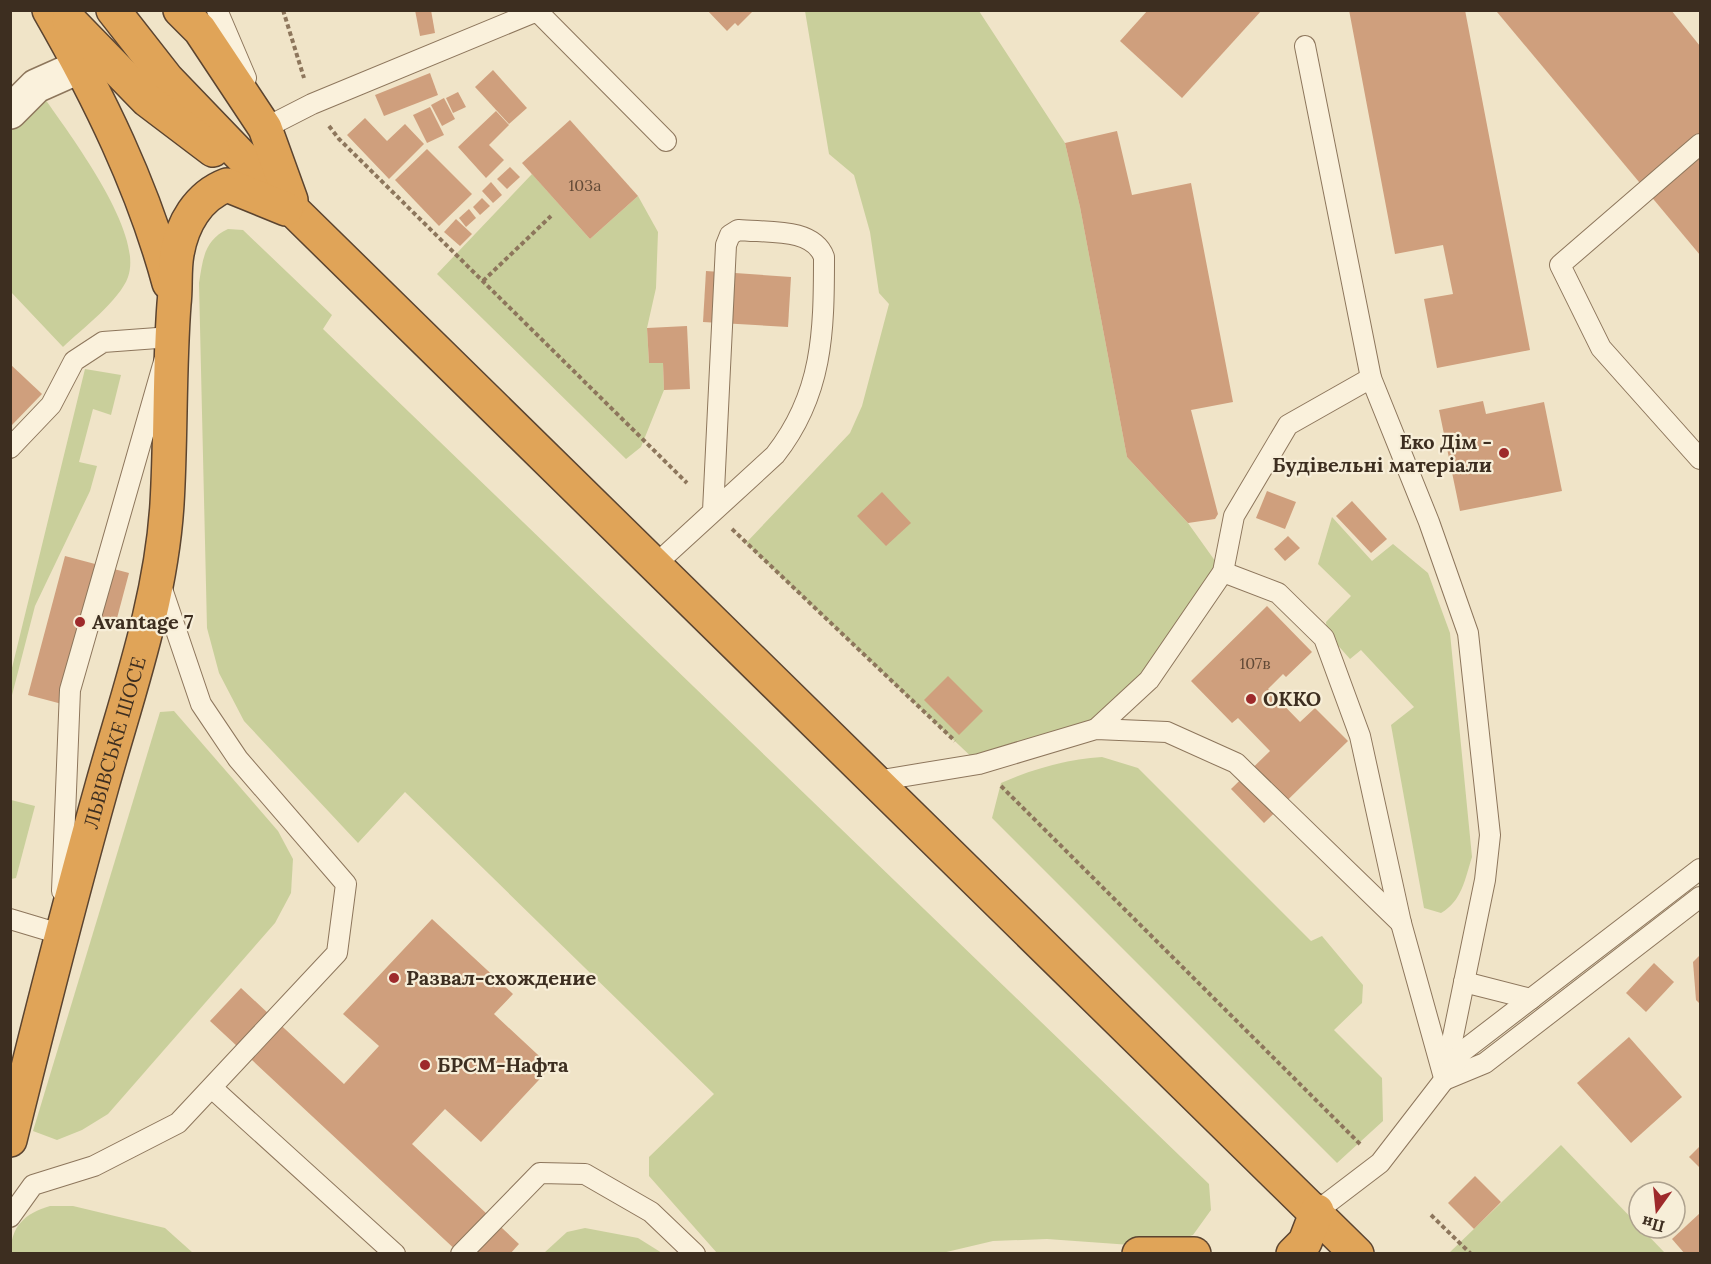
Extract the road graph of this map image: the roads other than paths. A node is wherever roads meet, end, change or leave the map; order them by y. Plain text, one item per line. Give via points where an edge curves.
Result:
1 (49, 10) edge
2 (59, 10) edge
3 (113, 10) edge
4 (180, 10) edge
5 (217, 10) edge
6 (1305, 46) dead end
7 (81, 66) junction
8 (10, 112) edge
9 (265, 128) junction
10 (666, 141) dead end
11 (1701, 144) edge
12 (296, 213) junction
13 (174, 302) junction
14 (171, 337) junction
15 (1371, 378) junction
16 (10, 448) edge
17 (1701, 459) edge
18 (713, 511) junction
19 (656, 564) junction
20 (1223, 572) junction
21 (159, 580) junction
22 (1096, 729) junction
23 (876, 781) junction
24 (1701, 869) edge
25 (1701, 897) edge
26 (10, 920) edge
27 (1401, 923) junction
28 (60, 934) junction
29 (1464, 982) junction
30 (1531, 999) junction
31 (1444, 1080) junction
32 (212, 1088) junction
33 (10, 1140) edge
34 (1317, 1211) junction
35 (10, 1217) edge
36 (395, 1254) edge
37 (461, 1254) edge
38 (695, 1254) edge
39 (1139, 1254) edge
40 (1194, 1254) edge
41 (1293, 1254) edge
42 (1357, 1254) edge

1 - 7 highway
2 - 12 highway via 147,100
3 - 12 highway via 167,79
4 - 9 highway via 200,30
5 - 9 lane
6 - 15 lane
7 - 8 street via 36,87
7 - 13 highway via 156,233
9 - 10 lane via 312,104 537,11
9 - 12 highway
11 - 17 lane via 1560,265 1601,348
12 - 13 highway, ЛЬВІВСЬКЕ ШОСЕ via 227,185 202,198 177,253
12 - 19 highway
13 - 14 highway, ЛЬВІВСЬКЕ ШОСЕ
14 - 16 lane via 103,342 74,362 51,405
14 - 21 highway, ЛЬВІВСЬКЕ ШОСЕ via 170,452
14 - 28 lane via 70,690
15 - 20 lane via 1288,425 1234,516
15 - 29 lane via 1429,522 1468,633 1490,835
18 - 18 lane via 775,455 788,438 812,383 820,357 824,314 824,257 813,240 738,230 730,235 726,245
18 - 19 lane
19 - 23 highway
20 - 22 lane via 1149,680
20 - 27 lane via 1278,593 1324,638 1360,736
21 - 28 highway, ЛЬВІВСЬКЕ ШОСЕ
21 - 32 lane via 201,704 238,759 346,884 337,953
22 - 23 lane via 979,764
22 - 27 lane via 1167,732 1236,763
23 - 34 highway
24 - 30 lane
25 - 31 lane via 1485,1063
26 - 28 lane
27 - 31 lane
28 - 33 highway, ЛЬВІВСЬКЕ ШОСЕ
29 - 30 lane
29 - 31 lane
30 - 31 lane via 1463,1051
31 - 34 lane via 1380,1163
32 - 35 lane via 178,1123 94,1166 33,1185
32 - 36 lane
34 - 41 highway via 1305,1242
34 - 42 highway
37 - 38 lane via 540,1173 585,1174 651,1212
39 - 40 highway

